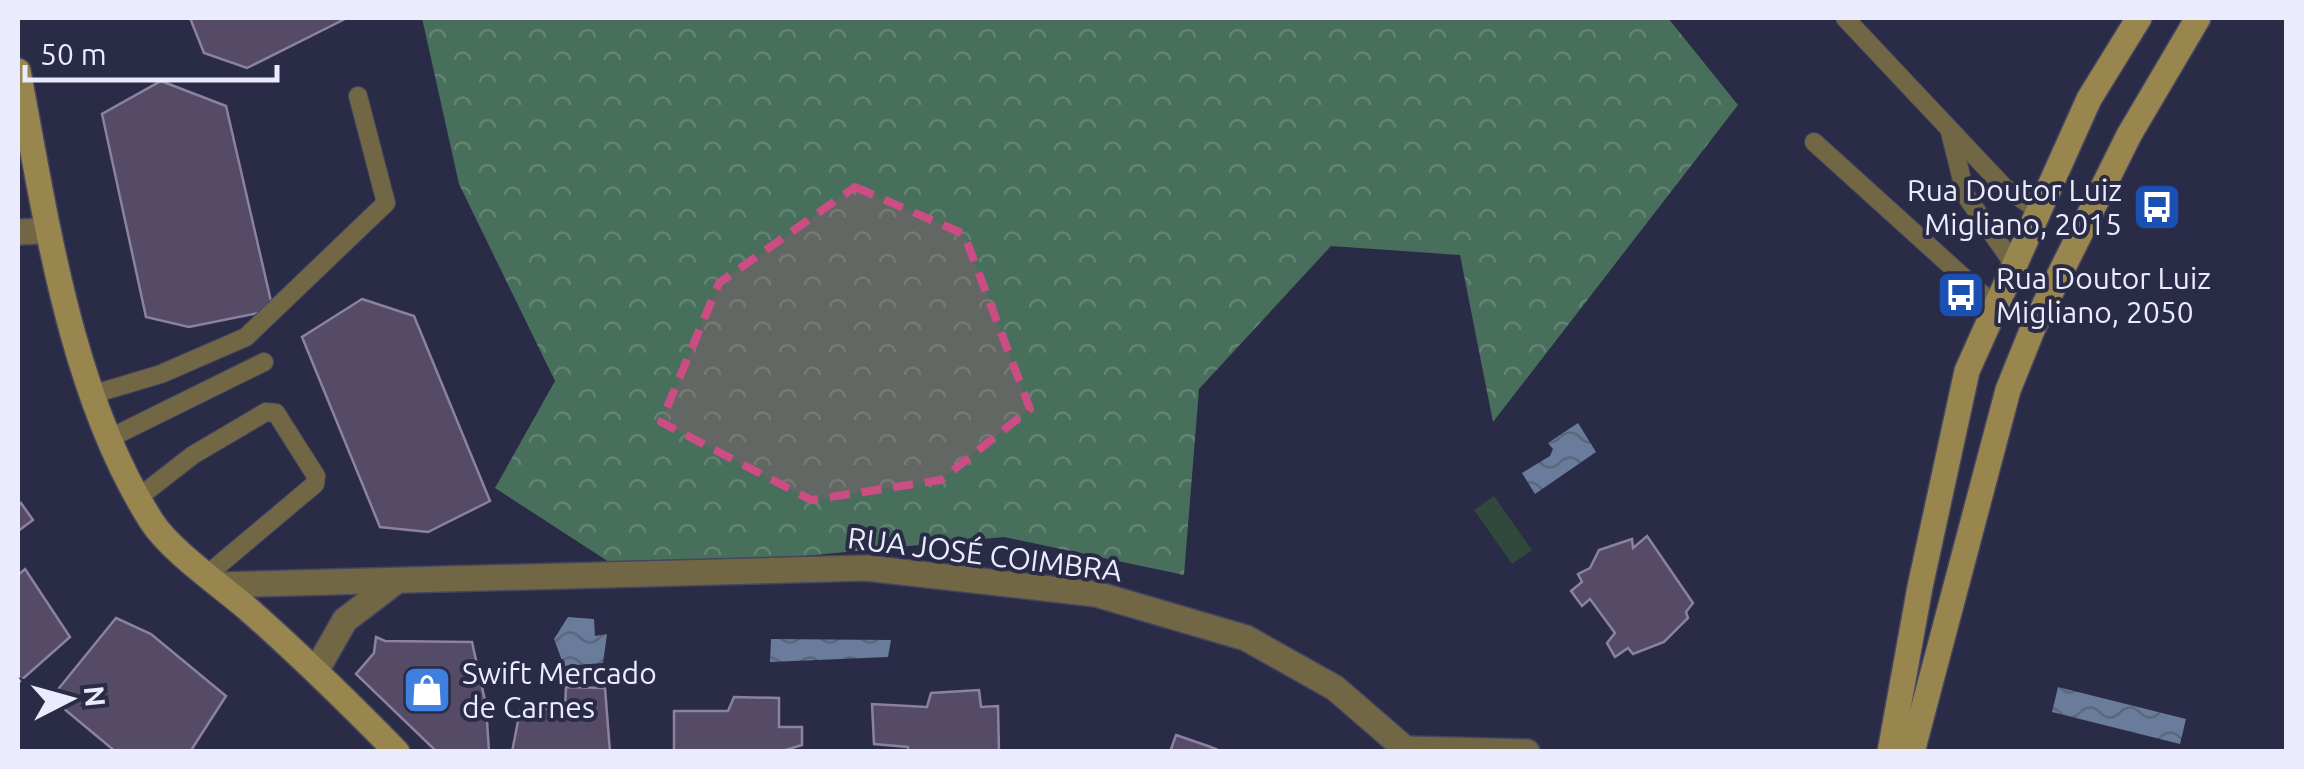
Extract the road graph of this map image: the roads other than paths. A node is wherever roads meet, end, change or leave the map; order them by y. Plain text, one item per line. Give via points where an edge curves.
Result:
1 (1845, 18) edge
2 (2139, 18) edge
3 (2198, 18) edge
4 (19, 86) edge
5 (358, 96) dead end
6 (1950, 131) junction
7 (1814, 142) dead end
8 (2038, 210) junction
9 (46, 231) junction
10 (18, 232) edge
11 (2013, 264) junction
12 (1994, 306) junction
13 (264, 362) dead end
14 (94, 394) junction
15 (110, 438) junction
16 (140, 497) junction
17 (214, 579) junction
18 (396, 582) junction
19 (317, 669) junction
20 (1408, 750) edge
21 (1905, 750) edge
22 (1512, 751) edge
23 (396, 752) edge
24 (1527, 752) edge

1 - 6 lane
2 - 8 main road via 2090,100
3 - 21 main road via 2129,135 2008,390
4 - 9 main road
5 - 14 lane via 386,203 246,337
6 - 8 lane via 2004,187
6 - 11 lane via 1966,196
7 - 12 lane
8 - 11 main road
9 - 10 street
9 - 14 main road
11 - 12 main road
12 - 21 main road via 1967,372 1920,587
13 - 15 lane
14 - 15 main road
15 - 16 main road
16 - 17 main road via 154,525
16 - 17 lane via 193,455 266,412 276,413 315,484
17 - 18 street, RUA JOSÉ COIMBRA
17 - 19 main road
18 - 19 street via 345,620
18 - 20 street, RUA JOSÉ COIMBRA via 866,568 1096,594 1246,638 1336,688
19 - 23 main road
20 - 22 street, RUA JOSÉ COIMBRA
22 - 24 street, RUA JOSÉ COIMBRA

